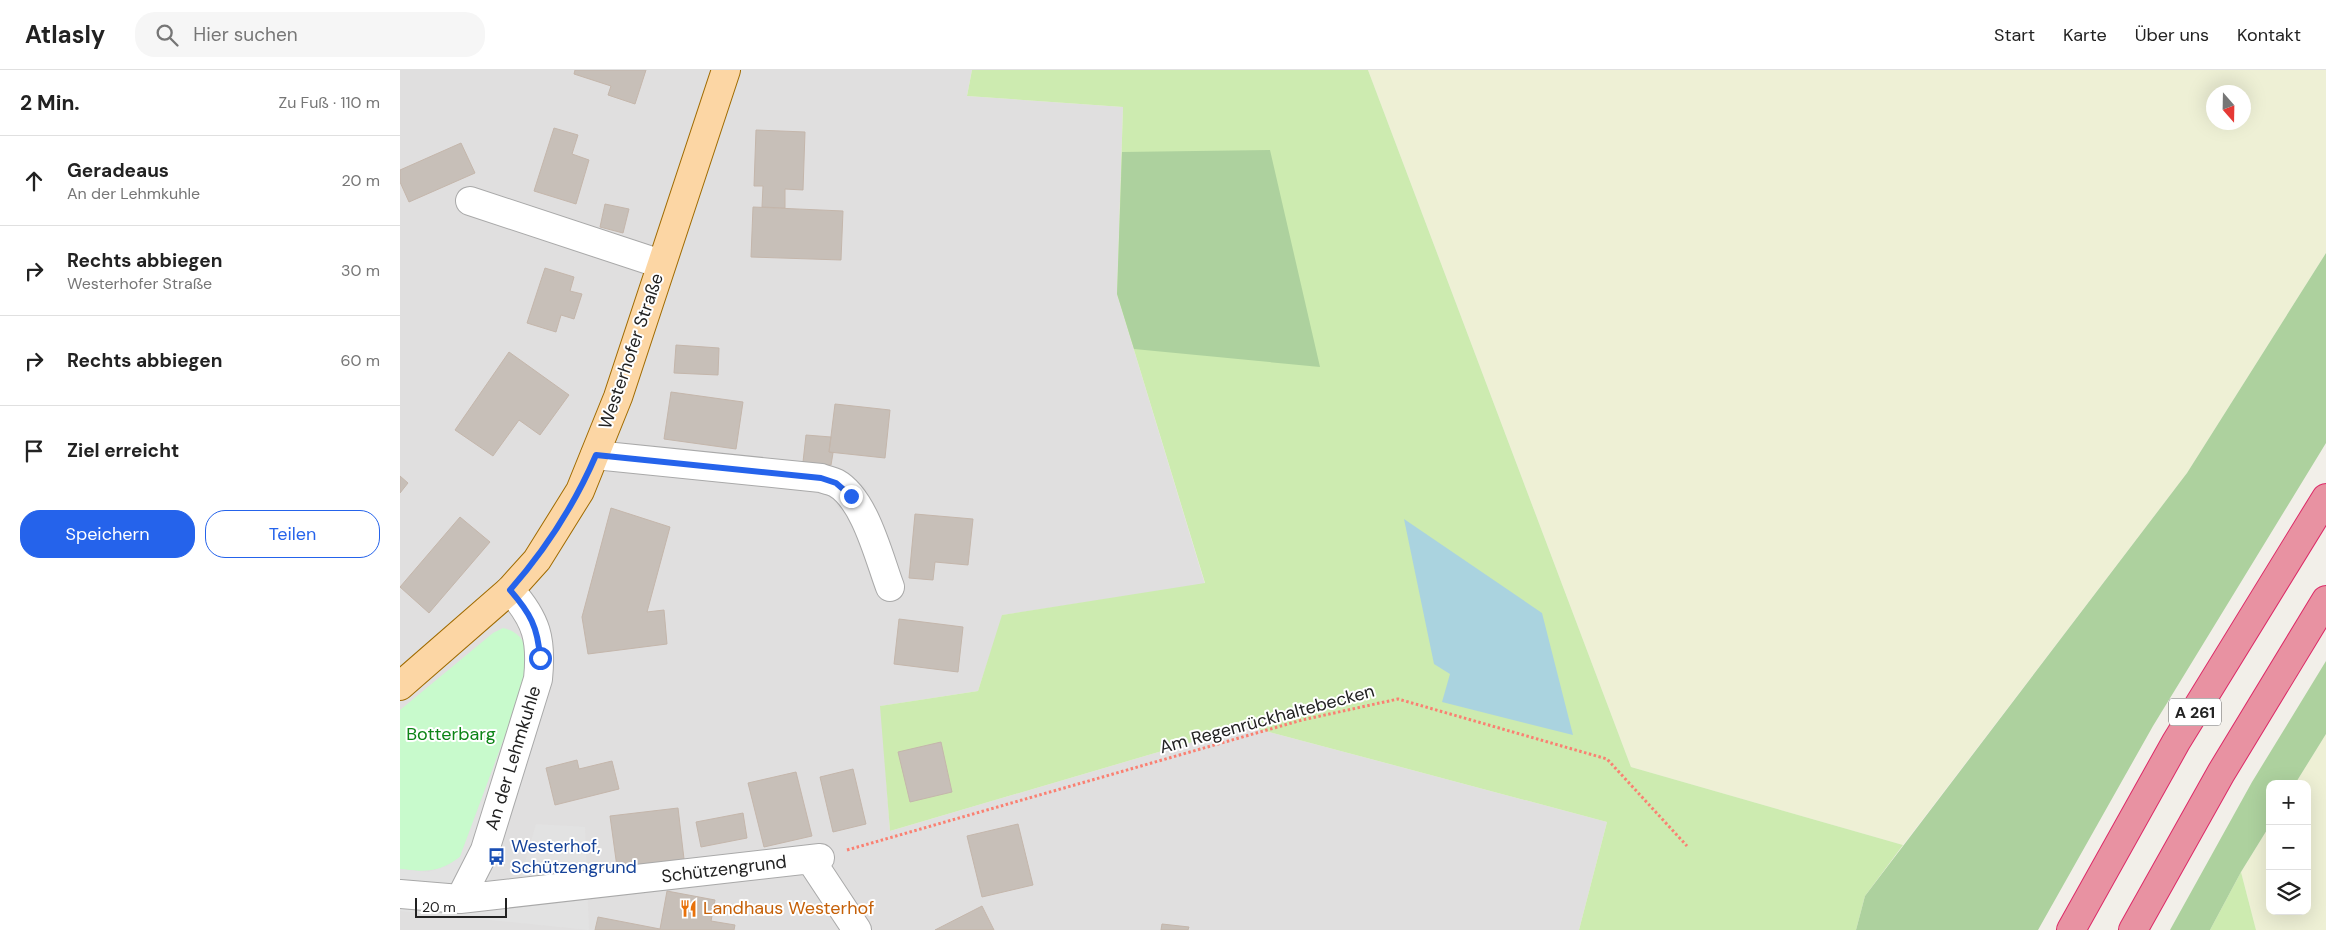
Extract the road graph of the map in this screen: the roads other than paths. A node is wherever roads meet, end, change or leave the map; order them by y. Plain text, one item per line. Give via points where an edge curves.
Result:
1 (726, 70) edge
2 (470, 201) dead end
3 (661, 264) junction
4 (596, 455) junction
5 (2326, 498) edge
6 (890, 587) dead end
7 (510, 590) junction
8 (2326, 600) edge
9 (400, 686) edge
10 (400, 894) edge
11 (460, 899) junction
12 (857, 930) edge
13 (2071, 930) edge
14 (2133, 930) edge

1 - 3 main road, Westerhofer Straße
2 - 3 street
3 - 4 main road, Westerhofer Straße
4 - 6 street via 821,478 836,483 851,496 862,513
4 - 7 main road, Westerhofer Straße via 580,491 555,533 537,560
5 - 13 highway, A 261 via 2176,742
7 - 9 main road, Westerhofer Straße
7 - 11 street, An der Lehmkuhle via 524,606 538,637 538,679 485,850
8 - 14 highway, A 261 via 2221,773
10 - 11 street, Schützengrund
11 - 12 street, Schützengrund via 815,858

